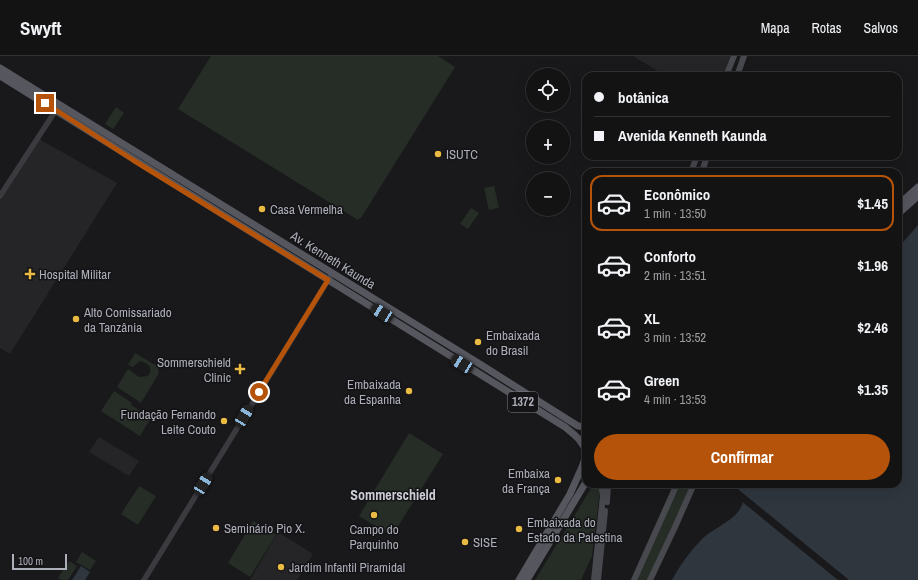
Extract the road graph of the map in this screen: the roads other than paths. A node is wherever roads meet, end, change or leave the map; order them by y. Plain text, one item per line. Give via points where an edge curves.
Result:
1 (734, 56) edge
2 (744, 56) edge
3 (0, 68) edge
4 (728, 72) edge
5 (738, 72) edge
6 (0, 76) edge
7 (56, 110) junction
8 (107, 139) junction
9 (918, 187) edge
10 (0, 196) edge
11 (918, 196) edge
12 (902, 201) edge
13 (902, 210) edge
14 (330, 277) junction
15 (582, 426) edge
16 (582, 442) edge
17 (582, 474) edge
18 (582, 488) edge
19 (602, 488) edge
20 (608, 488) edge
21 (675, 488) edge
22 (692, 488) edge
23 (543, 548) junction
24 (144, 580) edge
25 (519, 580) edge
26 (528, 580) edge
27 (594, 580) edge
28 (598, 580) edge
29 (634, 580) edge
30 (650, 580) edge

1 - 4 main road
2 - 5 main road
3 - 8 main road
6 - 7 main road
7 - 8 main road
7 - 10 street
8 - 14 main road, Av. Kenneth Kaunda / 1372
8 - 14 main road, Av. Kenneth Kaunda via 319,275
9 - 12 main road
11 - 13 main road
14 - 15 main road, Av. Kenneth Kaunda / 1372
14 - 16 main road, 1372 via 571,432
14 - 24 street
17 - 23 main road
18 - 23 main road
19 - 27 main road
20 - 28 main road
21 - 29 main road
22 - 30 main road
23 - 25 main road
23 - 26 main road

